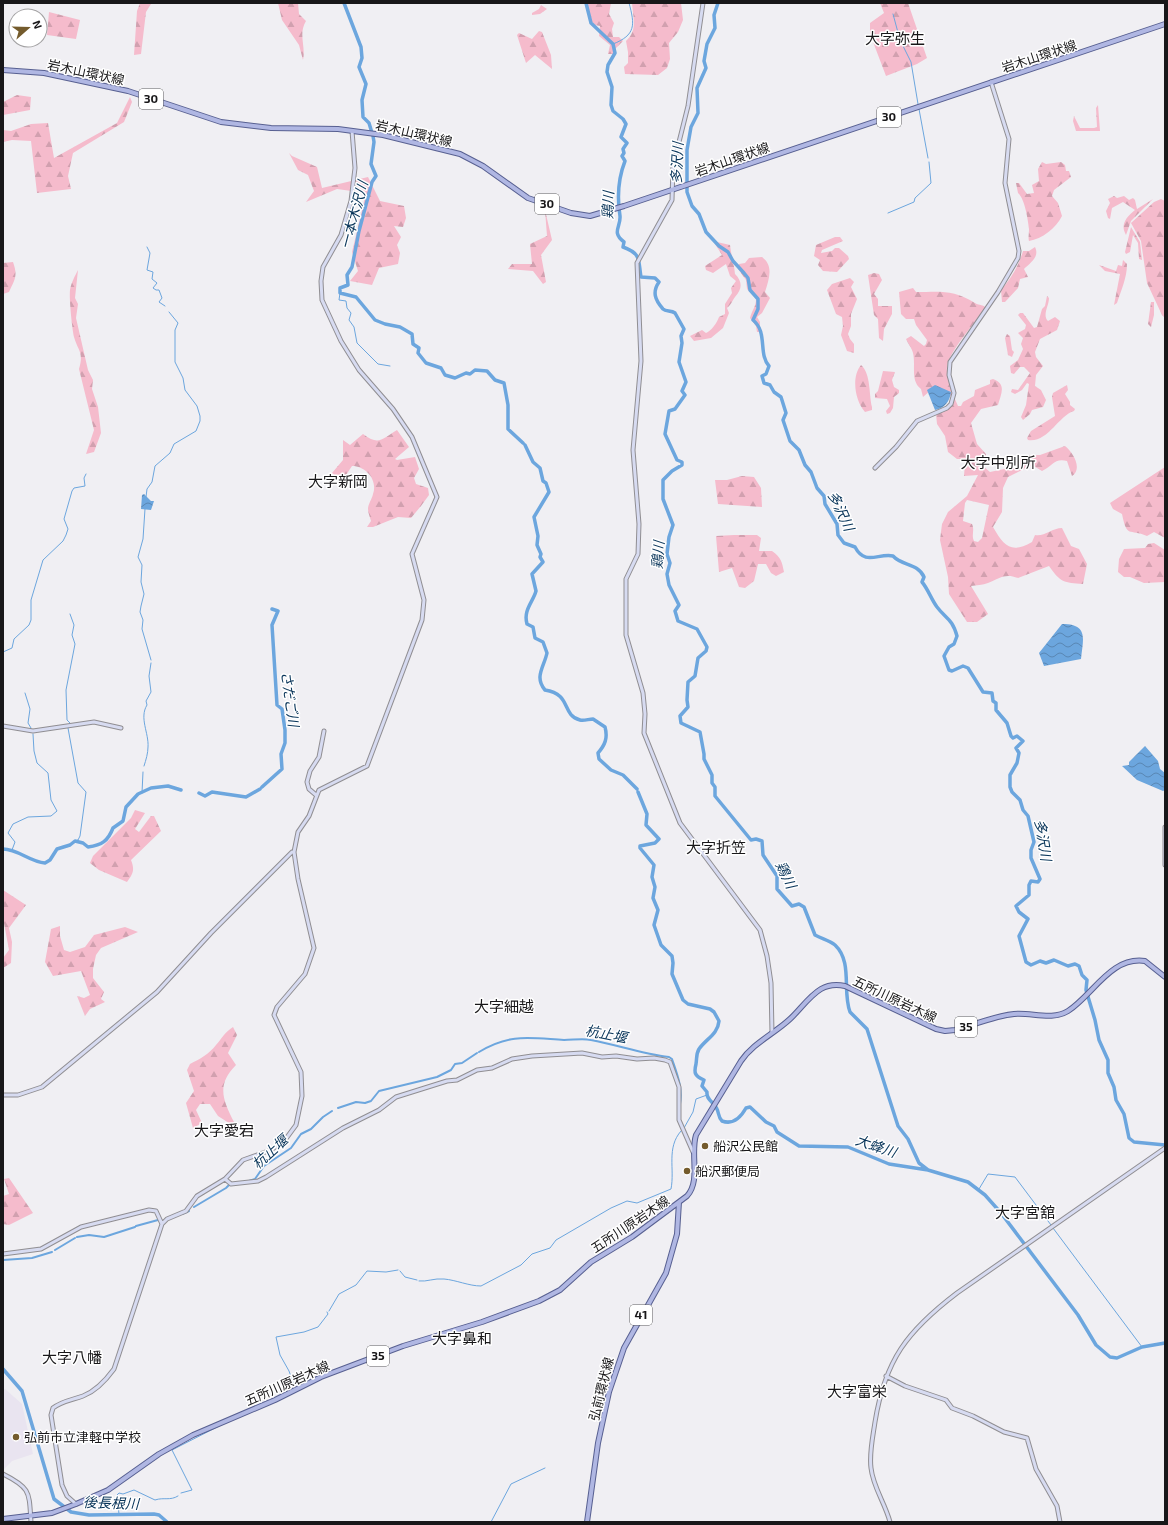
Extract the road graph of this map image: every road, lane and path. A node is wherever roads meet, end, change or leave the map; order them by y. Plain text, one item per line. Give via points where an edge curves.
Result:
1 (703, 3) edge
2 (1165, 24) edge
3 (3, 70) edge
4 (991, 82) junction
5 (352, 131) junction
6 (674, 190) junction
7 (875, 468) dead end
8 (3, 726) edge
9 (121, 728) dead end
10 (324, 731) dead end
11 (316, 795) junction
12 (1165, 827) edge
13 (292, 852) dead end
14 (1165, 865) edge
15 (1165, 976) edge
16 (772, 1033) junction
17 (3, 1095) edge
18 (1165, 1148) edge
19 (694, 1153) junction
20 (225, 1179) junction
21 (679, 1202) junction
22 (162, 1224) junction
23 (3, 1254) edge
24 (886, 1376) junction
25 (3, 1474) edge
26 (74, 1505) junction
27 (30, 1516) junction
28 (3, 1519) edge
29 (31, 1522) edge
30 (587, 1522) edge
31 (890, 1522) edge
32 (1060, 1522) edge

1 - 6 street via 688,106 673,166
2 - 4 main road, 岩木山環状線 / 30
3 - 5 main road, 岩木山環状線 / 30 via 53,75 128,91 221,122 271,128
4 - 6 main road, 岩木山環状線 / 30
4 - 7 street via 1008,139 1005,183 1019,251 1018,258 995,298 950,362 948,375 954,392 951,404 917,421
5 - 6 main road, 岩木山環状線 / 30 via 383,134 460,154 483,166 528,198 572,213 590,216
5 - 11 street via 355,168 351,201 341,235 323,267 322,300 341,341 359,370 393,409 412,437 437,497 412,554 424,600 422,620 367,766 326,786
6 - 16 street via 672,200 637,263 641,367 633,450 639,524 638,554 626,579 626,635 643,693 644,733 680,823 760,930 771,983
8 - 9 street via 33,731 88,722
10 - 11 street via 319,757 310,771 307,782 309,789
11 - 20 street via 309,816 298,832 294,852 314,948 305,974 277,1006 274,1015 301,1072 300,1109 296,1125 285,1140 270,1150 243,1160
12 - 14 street
13 - 17 street via 211,933 157,992 42,1087 18,1095
15 - 16 main road, 五所川原岩木線 / 35 via 1145,961 1136,960 1118,966 1068,1011 1058,1015 1015,1014 944,1031 850,988 833,985 820,990
16 - 19 main road, 五所川原岩木線 / 35 via 745,1055 696,1135
18 - 24 street via 929,1315 904,1343
19 - 20 street via 679,1120 679,1087 670,1062 654,1058 636,1059 574,1053 512,1059 492,1068 477,1070 457,1080 396,1097 379,1110 330,1136 258,1181 230,1184
19 - 21 main road, 五所川原岩木線 / 35 via 692,1189
20 - 22 street via 197,1196 186,1211
21 - 26 main road, 五所川原岩木線 / 35 via 632,1237 591,1262 550,1296 321,1377 193,1435 159,1454 108,1490
21 - 30 main road, 弘前環状線 / 41 via 677,1234 666,1273 624,1348 609,1392 598,1443
22 - 23 street via 156,1211 149,1210 81,1227 41,1249
22 - 26 street via 114,1369 98,1387 84,1396 58,1404 52,1411 62,1485
24 - 31 street via 878,1402 871,1466
24 - 32 street via 905,1386 946,1400 952,1408 1004,1432 1027,1438 1036,1469 1057,1506
25 - 27 street via 25,1488 29,1498
26 - 27 main road, 五所川原岩木線 / 35
27 - 28 main road, 五所川原岩木線 / 35
27 - 29 street

